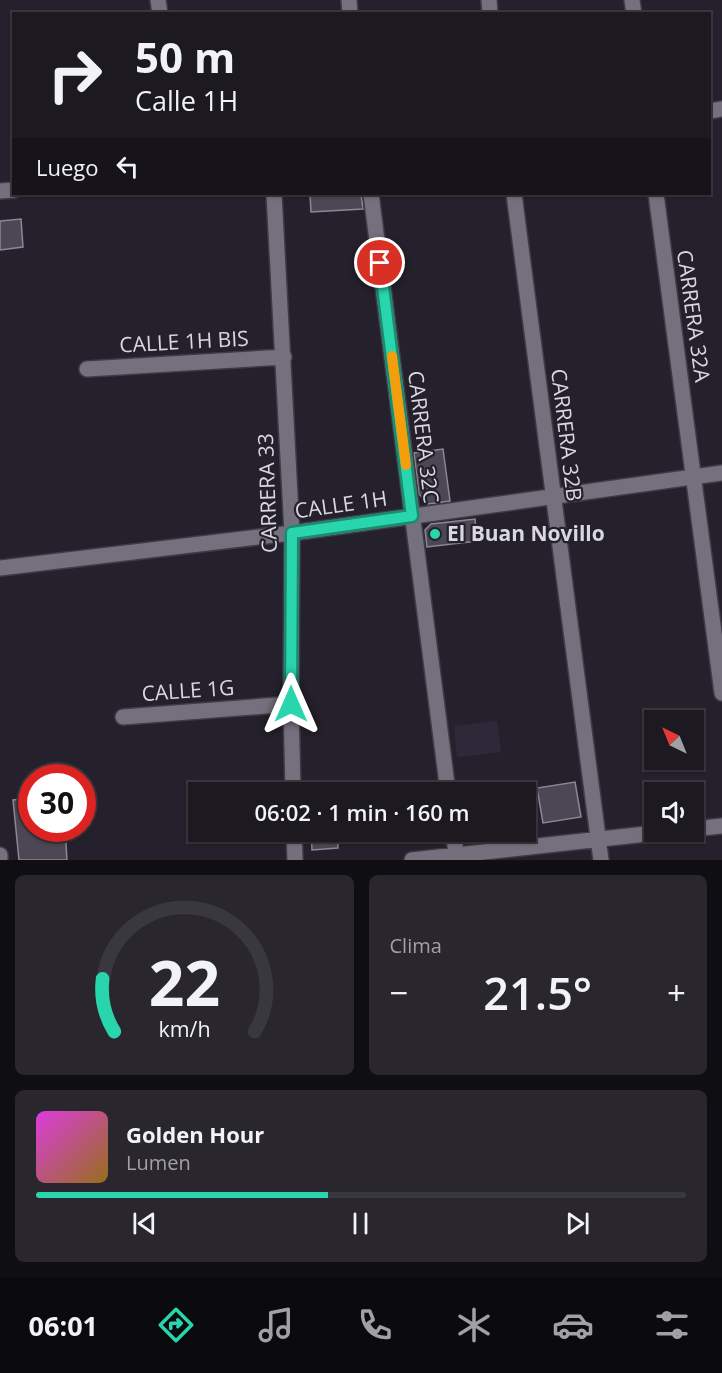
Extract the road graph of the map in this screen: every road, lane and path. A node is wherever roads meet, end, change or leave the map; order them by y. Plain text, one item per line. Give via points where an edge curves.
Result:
1 (274, 195) edge
2 (371, 195) edge
3 (514, 195) edge
4 (656, 195) edge
5 (284, 357) junction
6 (87, 369) dead end
7 (722, 472) edge
8 (693, 477) junction
9 (553, 496) junction
10 (412, 516) junction
11 (292, 533) junction
12 (0, 568) edge
13 (722, 693) edge
14 (291, 704) junction
15 (123, 717) dead end
16 (293, 782) edge
17 (447, 782) edge
18 (722, 826) edge
19 (704, 828) edge
20 (644, 834) edge
21 (598, 839) junction
22 (294, 842) edge
23 (454, 842) edge
24 (0, 855) edge
25 (456, 858) edge
26 (0, 860) edge
27 (295, 860) edge
28 (412, 860) edge
29 (601, 860) edge

1 - 5 street, CARRERA 33
2 - 10 street, CARRERA 32C
3 - 9 street, CARRERA 32B
4 - 8 street, CARRERA 32A
5 - 6 street, CALLE 1H BIS
5 - 11 street, CARRERA 33
7 - 8 street, CALLE 1H
8 - 9 street, CALLE 1H
8 - 13 street, CARRERA 32A
9 - 10 street, CALLE 1H
9 - 21 street, CARRERA 32B
10 - 11 street, CALLE 1H
10 - 17 street, CARRERA 32C
11 - 12 street, CALLE 1H
11 - 14 street, CARRERA 33
14 - 15 street, CALLE 1G
14 - 16 street, CARRERA 33
18 - 19 street
20 - 21 street
21 - 25 street
21 - 29 street, CARRERA 32B
22 - 27 street
23 - 25 street
24 - 26 street
25 - 28 street

